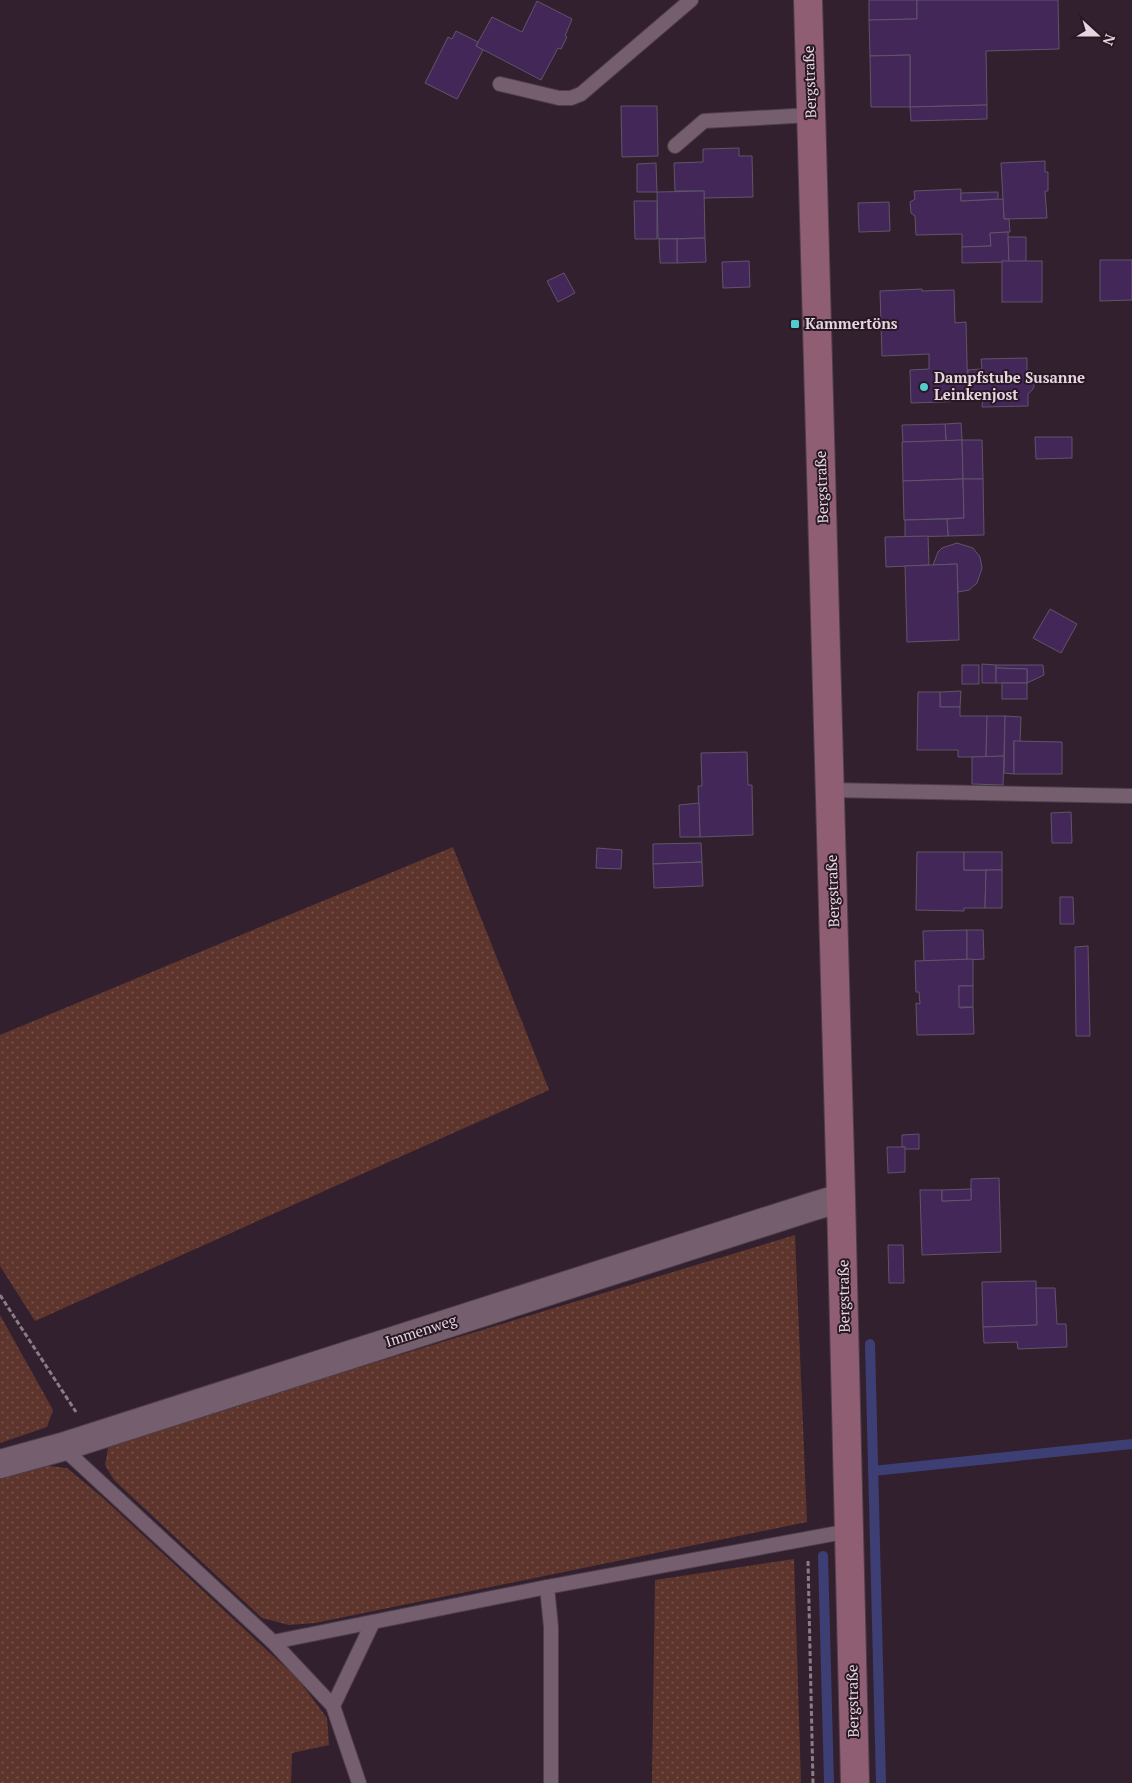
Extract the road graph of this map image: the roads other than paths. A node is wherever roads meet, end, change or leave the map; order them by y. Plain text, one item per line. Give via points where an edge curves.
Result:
1 (691, 0) edge
2 (808, 0) edge
3 (500, 84) dead end
4 (811, 115) junction
5 (675, 146) dead end
6 (830, 790) junction
7 (1132, 796) edge
8 (841, 1198) junction
9 (73, 1443) junction
10 (0, 1464) edge
11 (849, 1531) junction
12 (547, 1587) junction
13 (373, 1622) junction
14 (273, 1642) junction
15 (333, 1706) junction
16 (359, 1783) edge
17 (550, 1783) edge
18 (855, 1783) edge

1 - 3 lane via 581,94 559,98
2 - 4 street, Bergstraße
4 - 5 lane via 704,121
4 - 6 street, Bergstraße
6 - 7 lane
6 - 8 street, Bergstraße
8 - 9 street, Immenweg
8 - 11 street, Bergstraße
9 - 10 street, Immenweg
9 - 14 lane
11 - 12 lane
11 - 18 street, Bergstraße
12 - 13 lane
12 - 17 lane via 551,1627
13 - 14 lane
13 - 15 lane
14 - 15 lane
15 - 16 lane

